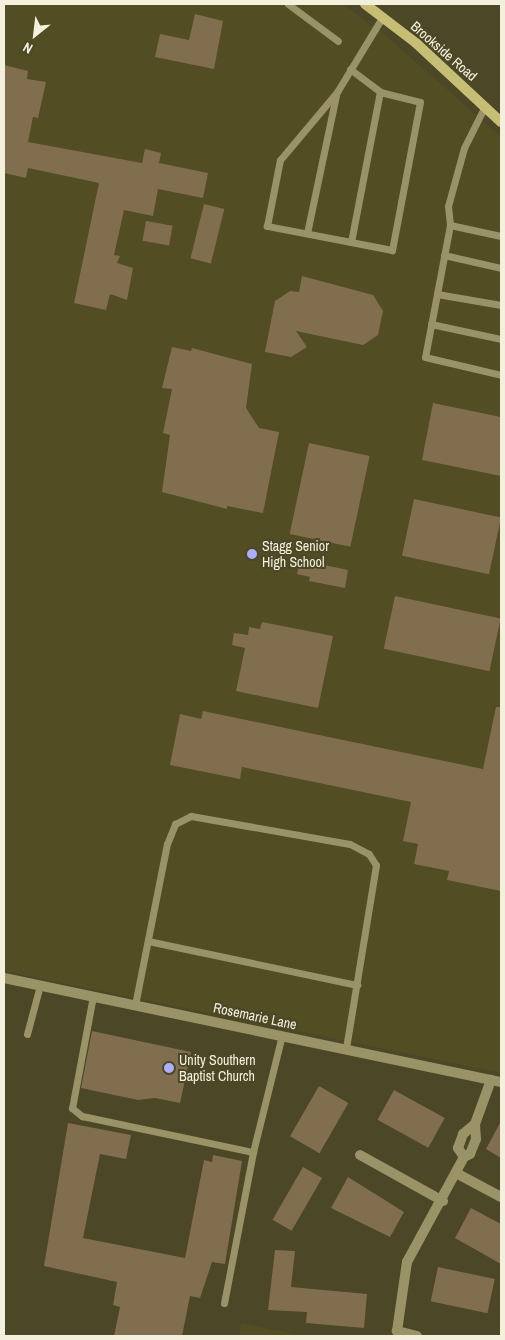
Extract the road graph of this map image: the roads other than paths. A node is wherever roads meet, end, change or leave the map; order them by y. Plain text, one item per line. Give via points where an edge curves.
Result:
1 (288, 4) edge
2 (365, 4) edge
3 (383, 16) junction
4 (338, 41) dead end
5 (350, 69) junction
6 (337, 92) junction
7 (380, 92) junction
8 (485, 106) junction
9 (501, 122) edge
10 (450, 225) junction
11 (307, 233) junction
12 (501, 236) edge
13 (350, 242) junction
14 (444, 256) junction
15 (501, 268) edge
16 (437, 294) junction
17 (501, 305) edge
18 (431, 324) junction
19 (501, 340) edge
20 (501, 375) edge
21 (148, 941) junction
22 (4, 978) edge
23 (40, 985) junction
24 (357, 985) junction
25 (93, 996) junction
26 (135, 1005) junction
27 (27, 1034) dead end
28 (282, 1035) junction
29 (346, 1049) junction
30 (496, 1081) edge
31 (253, 1152) junction
32 (360, 1155) dead end
33 (456, 1173) junction
34 (501, 1197) edge
35 (443, 1201) junction
36 (224, 1303) dead end
37 (417, 1336) edge

1 - 4 lane
2 - 3 street, Brookside Road
3 - 5 lane
3 - 8 street, Brookside Road
5 - 6 lane
5 - 7 lane
6 - 11 lane
6 - 11 lane via 280,160 267,226
7 - 13 lane
7 - 13 lane via 420,102 392,250
8 - 9 street, Brookside Road
8 - 10 lane via 464,148 448,206
10 - 12 lane
10 - 14 lane
11 - 13 lane
14 - 15 lane
14 - 16 lane
16 - 17 lane
16 - 18 lane
18 - 19 lane
18 - 20 lane via 425,357
21 - 24 lane
21 - 24 lane via 169,837 175,824 191,816 350,844 369,854 376,865
21 - 26 lane
22 - 23 street, Rosemarie Lane
23 - 25 street, Rosemarie Lane
23 - 27 lane
24 - 29 lane
25 - 26 street, Rosemarie Lane
25 - 31 lane via 72,1108 82,1116
26 - 28 street, Rosemarie Lane
28 - 29 street, Rosemarie Lane
28 - 31 lane
29 - 30 street, Rosemarie Lane
30 - 33 street via 475,1124 476,1139 470,1154
31 - 36 lane
32 - 35 street
33 - 34 street
33 - 35 street
35 - 37 street via 407,1262 403,1280 397,1331

